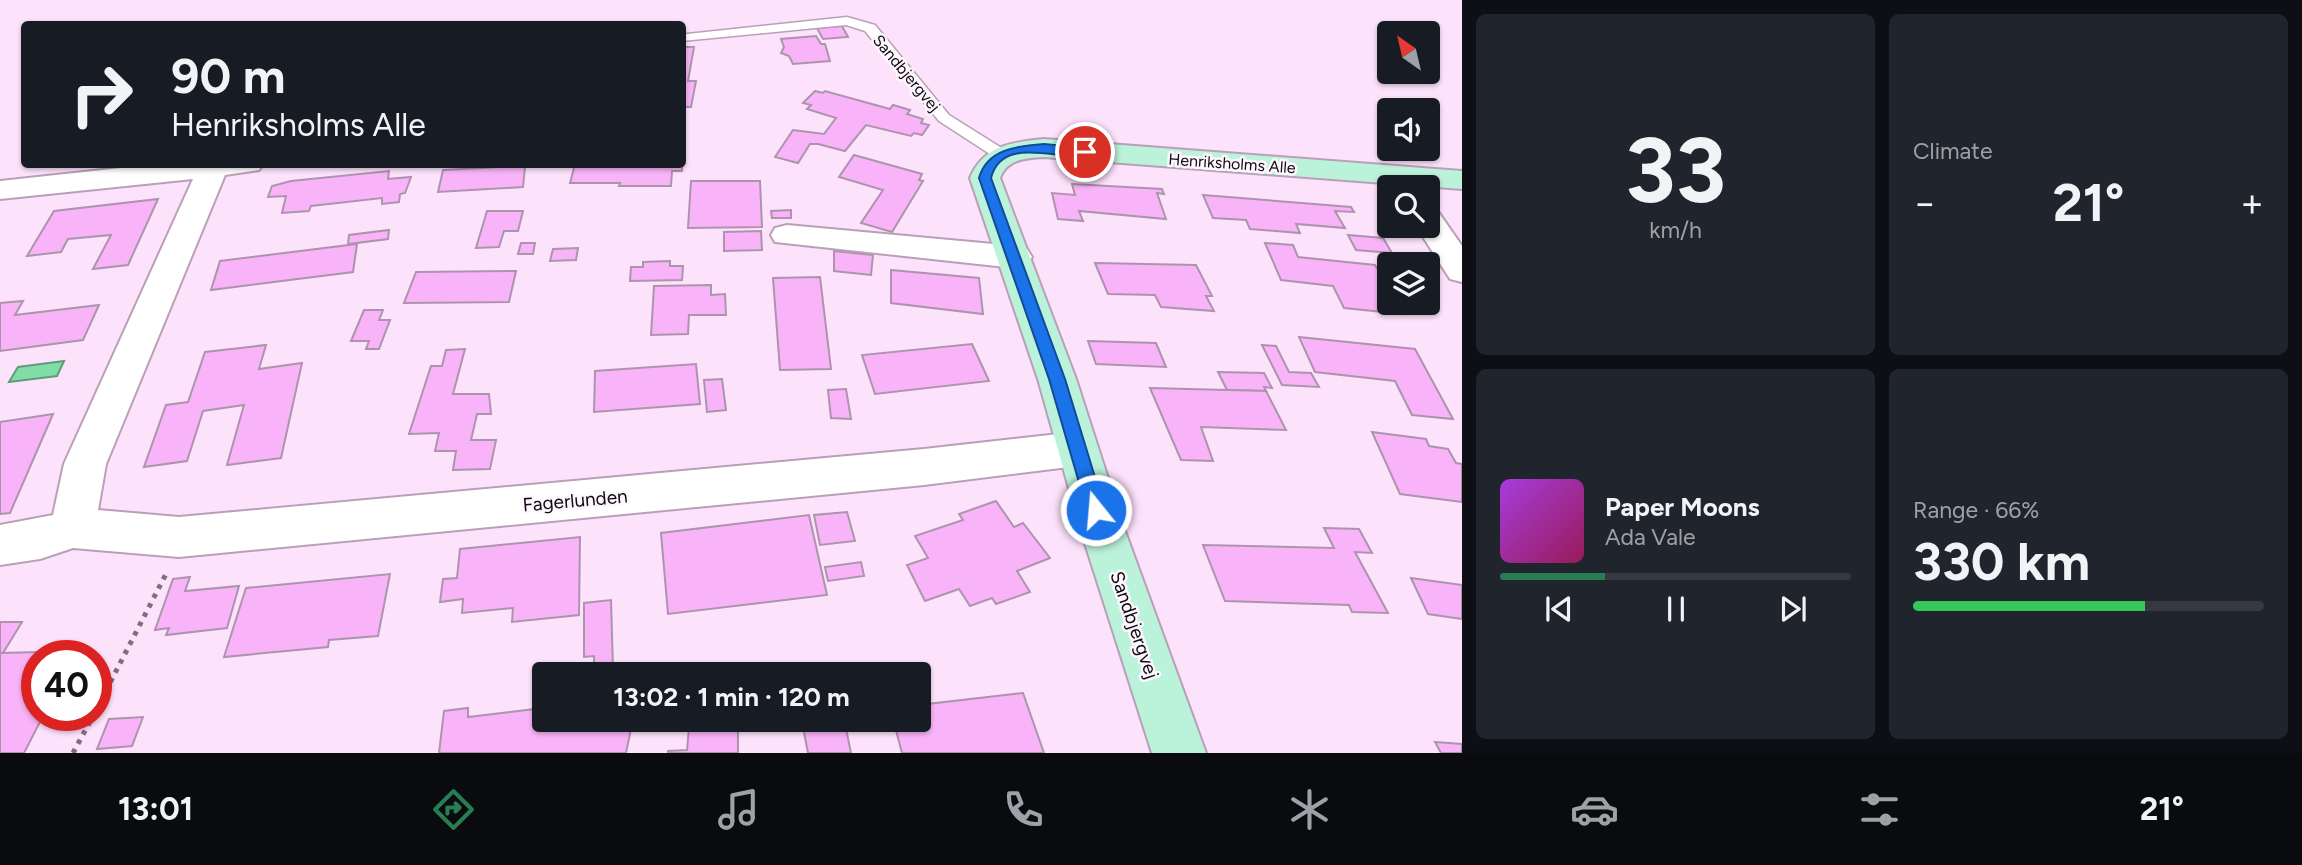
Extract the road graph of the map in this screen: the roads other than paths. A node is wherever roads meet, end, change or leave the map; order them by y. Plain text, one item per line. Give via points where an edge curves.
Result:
1 (687, 38) dead end
2 (1002, 155) junction
3 (212, 168) edge
4 (230, 168) edge
5 (1377, 179) edge
6 (1440, 180) edge
7 (1462, 180) edge
8 (0, 190) edge
9 (788, 235) dead end
10 (1440, 238) edge
11 (1015, 257) junction
12 (1462, 271) edge
13 (1077, 449) junction
14 (73, 528) junction
15 (0, 545) edge
16 (1179, 753) edge

1 - 2 lane, Sandbjergvej via 847,21 870,28 944,118
2 - 5 street, Henriksholms Alle via 1044,148
2 - 11 street, Sandbjergvej via 988,166 985,178
3 - 8 street
4 - 14 street via 85,464
6 - 7 street, Henriksholms Alle
9 - 11 street
10 - 12 street
11 - 13 street, Sandbjergvej
13 - 14 street, Fagerlunden via 179,537
13 - 16 street, Sandbjergvej
14 - 15 street, Fagerlunden

